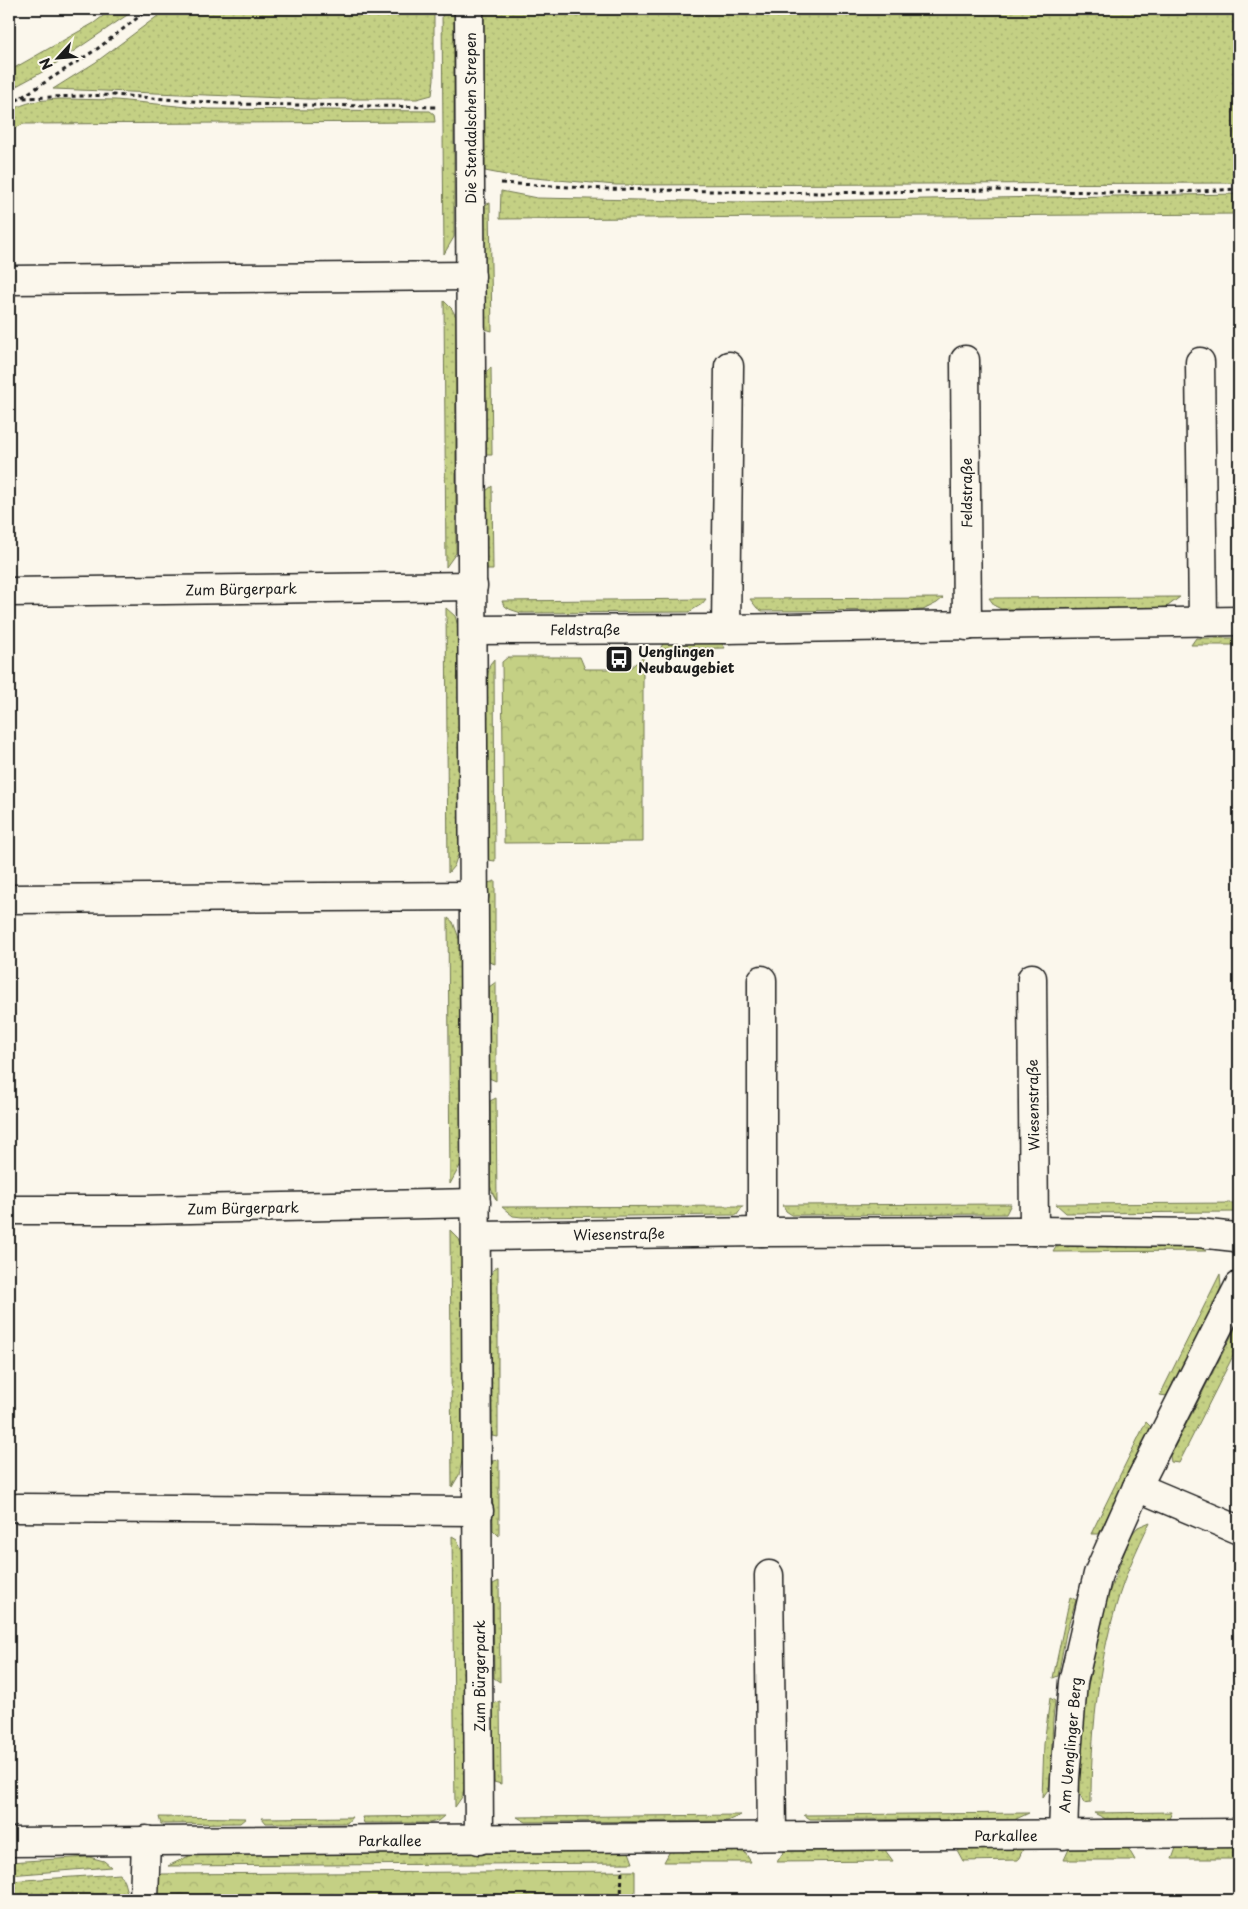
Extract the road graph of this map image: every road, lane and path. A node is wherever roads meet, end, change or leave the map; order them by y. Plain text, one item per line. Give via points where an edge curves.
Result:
1 (149, 9) edge
2 (469, 9) edge
3 (21, 98) junction
4 (9, 104) edge
5 (439, 107) dead end
6 (470, 179) junction
7 (1239, 189) edge
8 (471, 226) joint
9 (471, 276) junction
10 (9, 280) edge
11 (965, 360) dead end
12 (1200, 362) dead end
13 (729, 366) dead end
14 (473, 586) junction
15 (9, 592) edge
16 (1239, 621) edge
17 (1203, 622) junction
18 (967, 626) junction
19 (726, 629) junction
20 (474, 630) junction
21 (474, 896) junction
22 (9, 899) edge
23 (1032, 978) dead end
24 (762, 980) dead end
25 (476, 1203) junction
26 (9, 1210) edge
27 (1034, 1231) junction
28 (762, 1232) junction
29 (477, 1236) junction
30 (1239, 1239) edge
31 (1239, 1286) edge
32 (1137, 1487) junction
33 (18, 1508) dead end
34 (479, 1512) junction
35 (1239, 1530) edge
36 (768, 1575) dead end
37 (1239, 1833) edge
38 (772, 1835) junction
39 (1063, 1835) junction
40 (146, 1840) junction
41 (479, 1840) junction
42 (9, 1842) edge
43 (144, 1900) edge

1 - 3 path via 96,49
2 - 6 street, Die Stendalschen Strepen
3 - 4 path
3 - 5 path via 113,95 230,104
6 - 7 path via 605,189 823,193 991,190 1157,193
6 - 8 street, Die Stendalschen Strepen
8 - 9 street, Zum Bürgerpark
9 - 10 street
9 - 14 street, Zum Bürgerpark
11 - 18 street, Feldstraße
12 - 17 street
13 - 19 street
14 - 15 street, Zum Bürgerpark
14 - 20 street, Zum Bürgerpark
16 - 17 street, Feldstraße
17 - 18 street, Feldstraße
18 - 19 street, Feldstraße
19 - 20 street, Feldstraße
20 - 21 street, Zum Bürgerpark
21 - 22 street
21 - 25 street, Zum Bürgerpark
23 - 27 street, Wiesenstraße
24 - 28 street
25 - 26 street, Zum Bürgerpark
25 - 29 street, Zum Bürgerpark
27 - 28 street, Wiesenstraße
27 - 30 street, Wiesenstraße via 1199,1233
28 - 29 street, Wiesenstraße
29 - 34 street, Zum Bürgerpark
31 - 32 street, Am Uenglinger Berg
32 - 35 street
32 - 39 street, Am Uenglinger Berg via 1098,1574 1073,1682
33 - 34 street
34 - 41 street, Zum Bürgerpark
36 - 38 street
37 - 39 street, Parkallee
38 - 39 street, Parkallee
38 - 41 street, Parkallee
40 - 41 street, Parkallee
40 - 42 street, Parkallee
40 - 43 street

